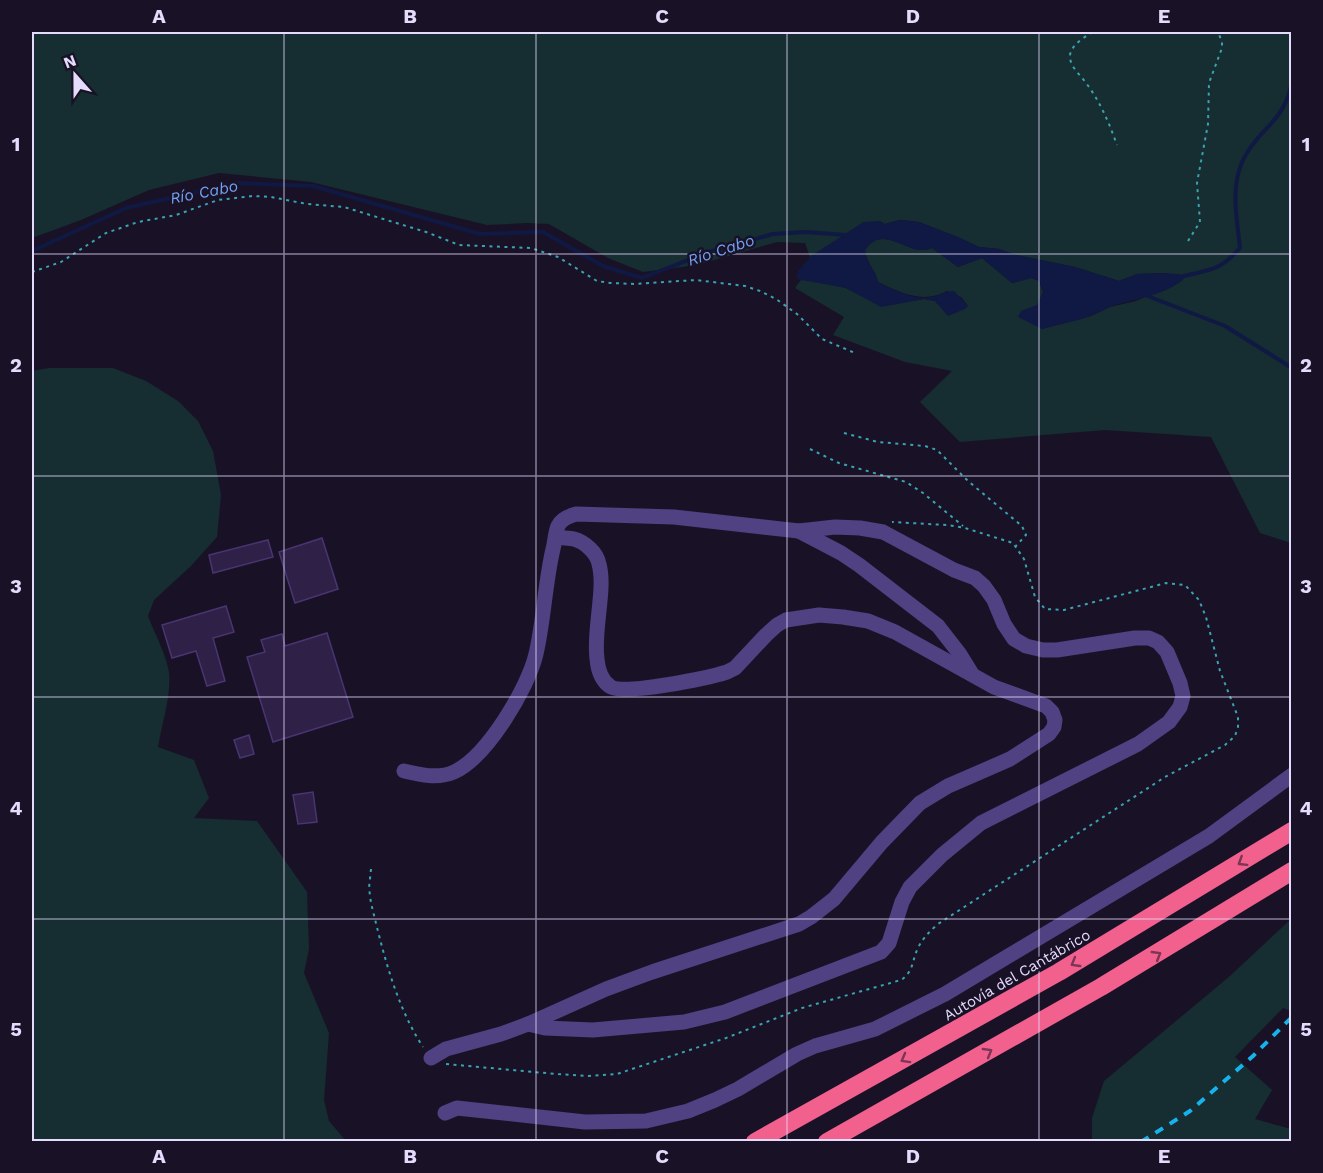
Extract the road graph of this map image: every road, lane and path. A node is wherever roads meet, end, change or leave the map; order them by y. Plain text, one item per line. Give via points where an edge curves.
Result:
1 (1092, 32) edge
2 (1218, 32) edge
3 (1117, 144) dead end
4 (1188, 241) dead end
5 (32, 272) edge
6 (855, 353) dead end
7 (844, 433) dead end
8 (810, 449) dead end
9 (965, 528) dead end
10 (799, 531) junction
11 (556, 537) junction
12 (1016, 546) dead end
13 (973, 676) junction
14 (404, 771) dead end
15 (1292, 774) edge
16 (1292, 831) edge
17 (1292, 871) edge
18 (528, 1024) junction
19 (431, 1058) dead end
20 (445, 1113) dead end
21 (755, 1142) edge
22 (827, 1142) edge

1 - 3 path via 1070,53 1070,62 1094,92
2 - 4 path via 1222,48 1209,83 1208,124 1197,183 1200,222
5 - 6 path via 61,262 106,233 138,222 176,215 218,200 271,197 344,207 459,245 531,248 558,258 597,281 634,284 696,280 745,286 776,299 822,339
7 - 12 path via 937,450 1022,526 1026,535
8 - 9 path via 839,463 906,482
10 - 11 lane via 674,517 576,514 558,525
10 - 13 lane via 859,566 938,626
10 - 18 lane via 835,527 883,532 984,586 1014,639 1026,646 1057,650 1135,638 1158,642 1167,652 1180,682 1180,707 1169,722 1138,744 981,823 910,887 889,944 881,952 725,1012 684,1022 594,1030
11 - 13 lane via 576,540 594,553 599,563 596,650 600,675 620,690 728,672 777,625 796,617 819,615 868,621
11 - 14 lane via 532,671 509,711 482,752 469,764 452,773 426,777
13 - 18 lane via 1046,706 1052,712 1054,727 1010,759 920,803 834,899 799,924 652,972
15 - 20 lane via 1209,836 945,994 874,1029 797,1054 738,1089 688,1111 645,1120 585,1122 458,1108
16 -> 21 highway, Autovía del Cantábrico via 1051,977
22 -> 17 highway via 1101,987
18 - 19 lane via 446,1049

